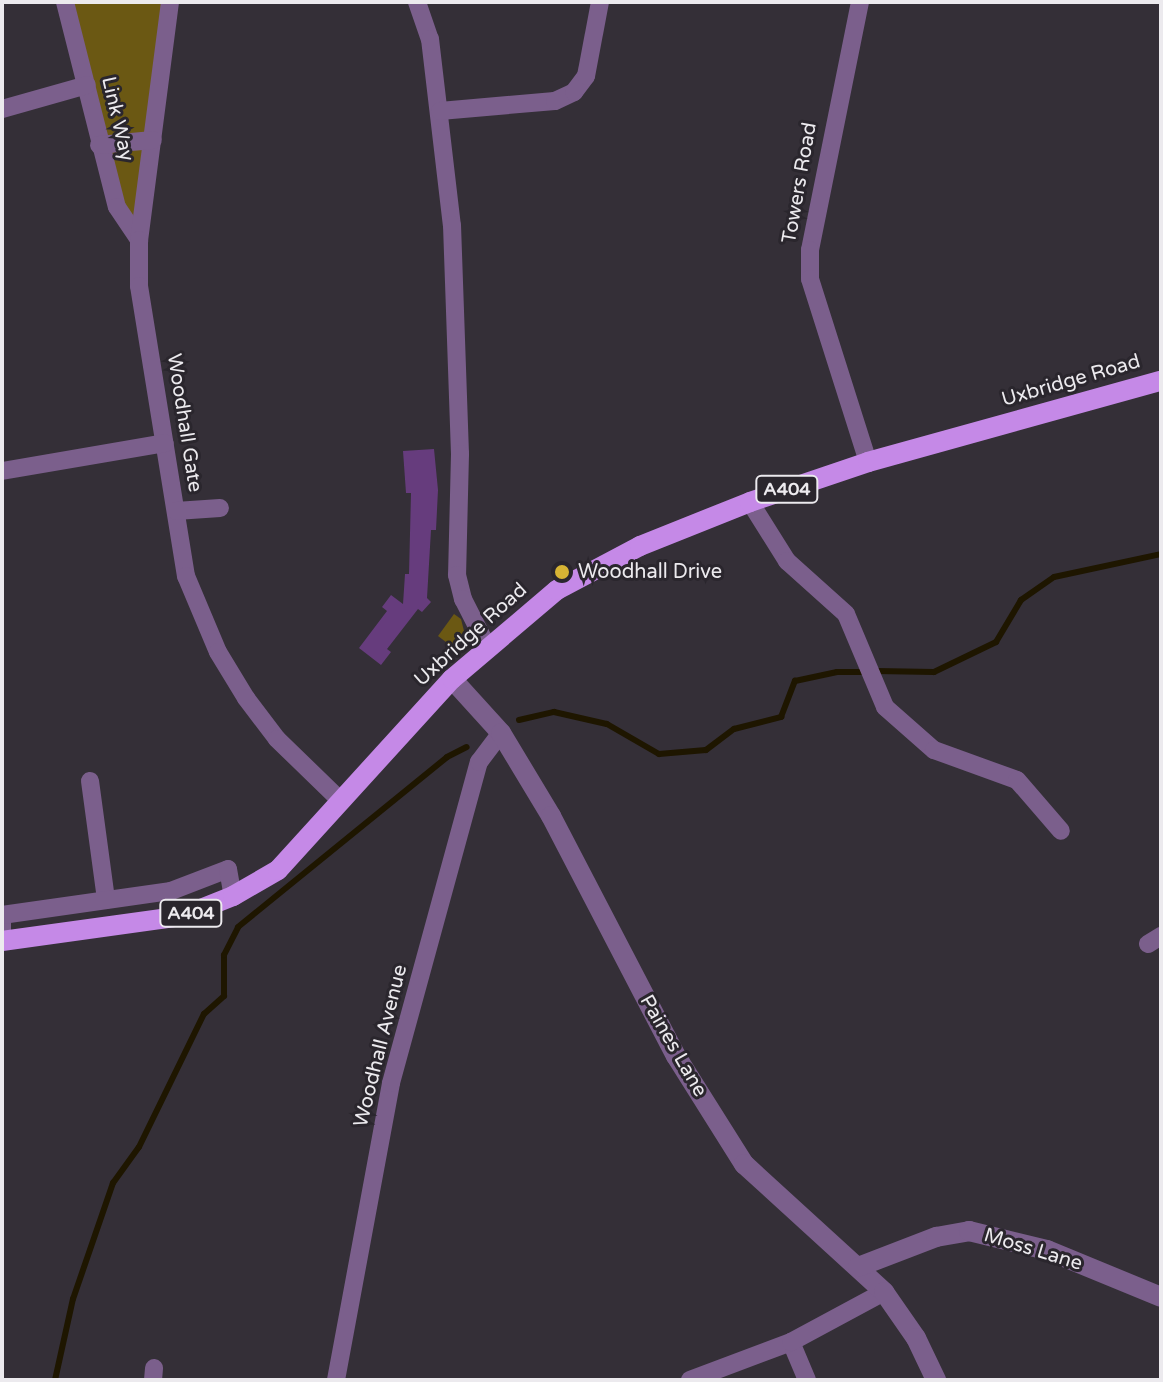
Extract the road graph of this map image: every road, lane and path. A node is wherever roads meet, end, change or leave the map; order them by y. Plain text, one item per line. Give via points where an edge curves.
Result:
1 (65, 2) edge
2 (170, 2) edge
3 (417, 2) edge
4 (600, 2) edge
5 (860, 2) edge
6 (87, 85) junction
7 (2, 109) edge
8 (440, 111) junction
9 (153, 140) junction
10 (99, 145) junction
11 (139, 240) junction
12 (1161, 381) edge
13 (165, 443) junction
14 (868, 462) junction
15 (2, 471) edge
16 (750, 502) junction
17 (220, 508) dead end
18 (176, 511) junction
19 (488, 648) junction
20 (452, 679) junction
21 (501, 733) junction
22 (90, 781) dead end
23 (341, 801) junction
24 (1061, 831) dead end
25 (233, 896) junction
26 (106, 900) junction
27 (2, 941) edge
28 (858, 1267) junction
29 (884, 1292) junction
30 (1161, 1297) edge
31 (791, 1342) junction
32 (336, 1380) edge
33 (690, 1380) edge
34 (807, 1380) edge
35 (936, 1380) edge

1 - 6 street, Link Way
2 - 9 street, Woodhall Gate
3 - 8 street via 430,39
4 - 8 street via 586,76 574,92 555,101
5 - 14 street, Towers Road via 815,221 810,279
6 - 7 street
6 - 10 street, Link Way
8 - 19 street via 454,271 460,454 457,575
9 - 10 street
9 - 11 street, Woodhall Gate
10 - 11 street, Link Way via 117,207
11 - 13 street, Woodhall Gate via 139,286
12 - 14 main road, Uxbridge Road / A404
13 - 15 street
13 - 18 street, Woodhall Gate
14 - 16 main road, Uxbridge Road / A404
16 - 19 main road, Uxbridge Road / A404 via 640,546 557,590
16 - 24 street via 787,561 846,614 885,707 934,750 1017,780
17 - 18 street
18 - 23 street, Woodhall Gate via 186,576 218,652 277,739
19 - 20 main road, Uxbridge Road / A404
20 - 21 street, Paines Lane
20 - 23 main road, Uxbridge Road / A404
21 - 28 street, Paines Lane via 553,820 676,1056 744,1164
21 - 32 street, Woodhall Avenue via 479,762 391,1083
22 - 26 street
23 - 25 main road, Uxbridge Road / A404 via 278,870
25 - 26 street via 228,869 171,891
25 - 27 main road, Uxbridge Road / A404 via 183,916
26 - 27 street via 2,915
28 - 29 street, Paines Lane
28 - 30 street, Moss Lane via 936,1237 969,1231 1047,1250
29 - 31 street
29 - 35 street, Paines Lane via 916,1338
31 - 33 street
31 - 34 street

